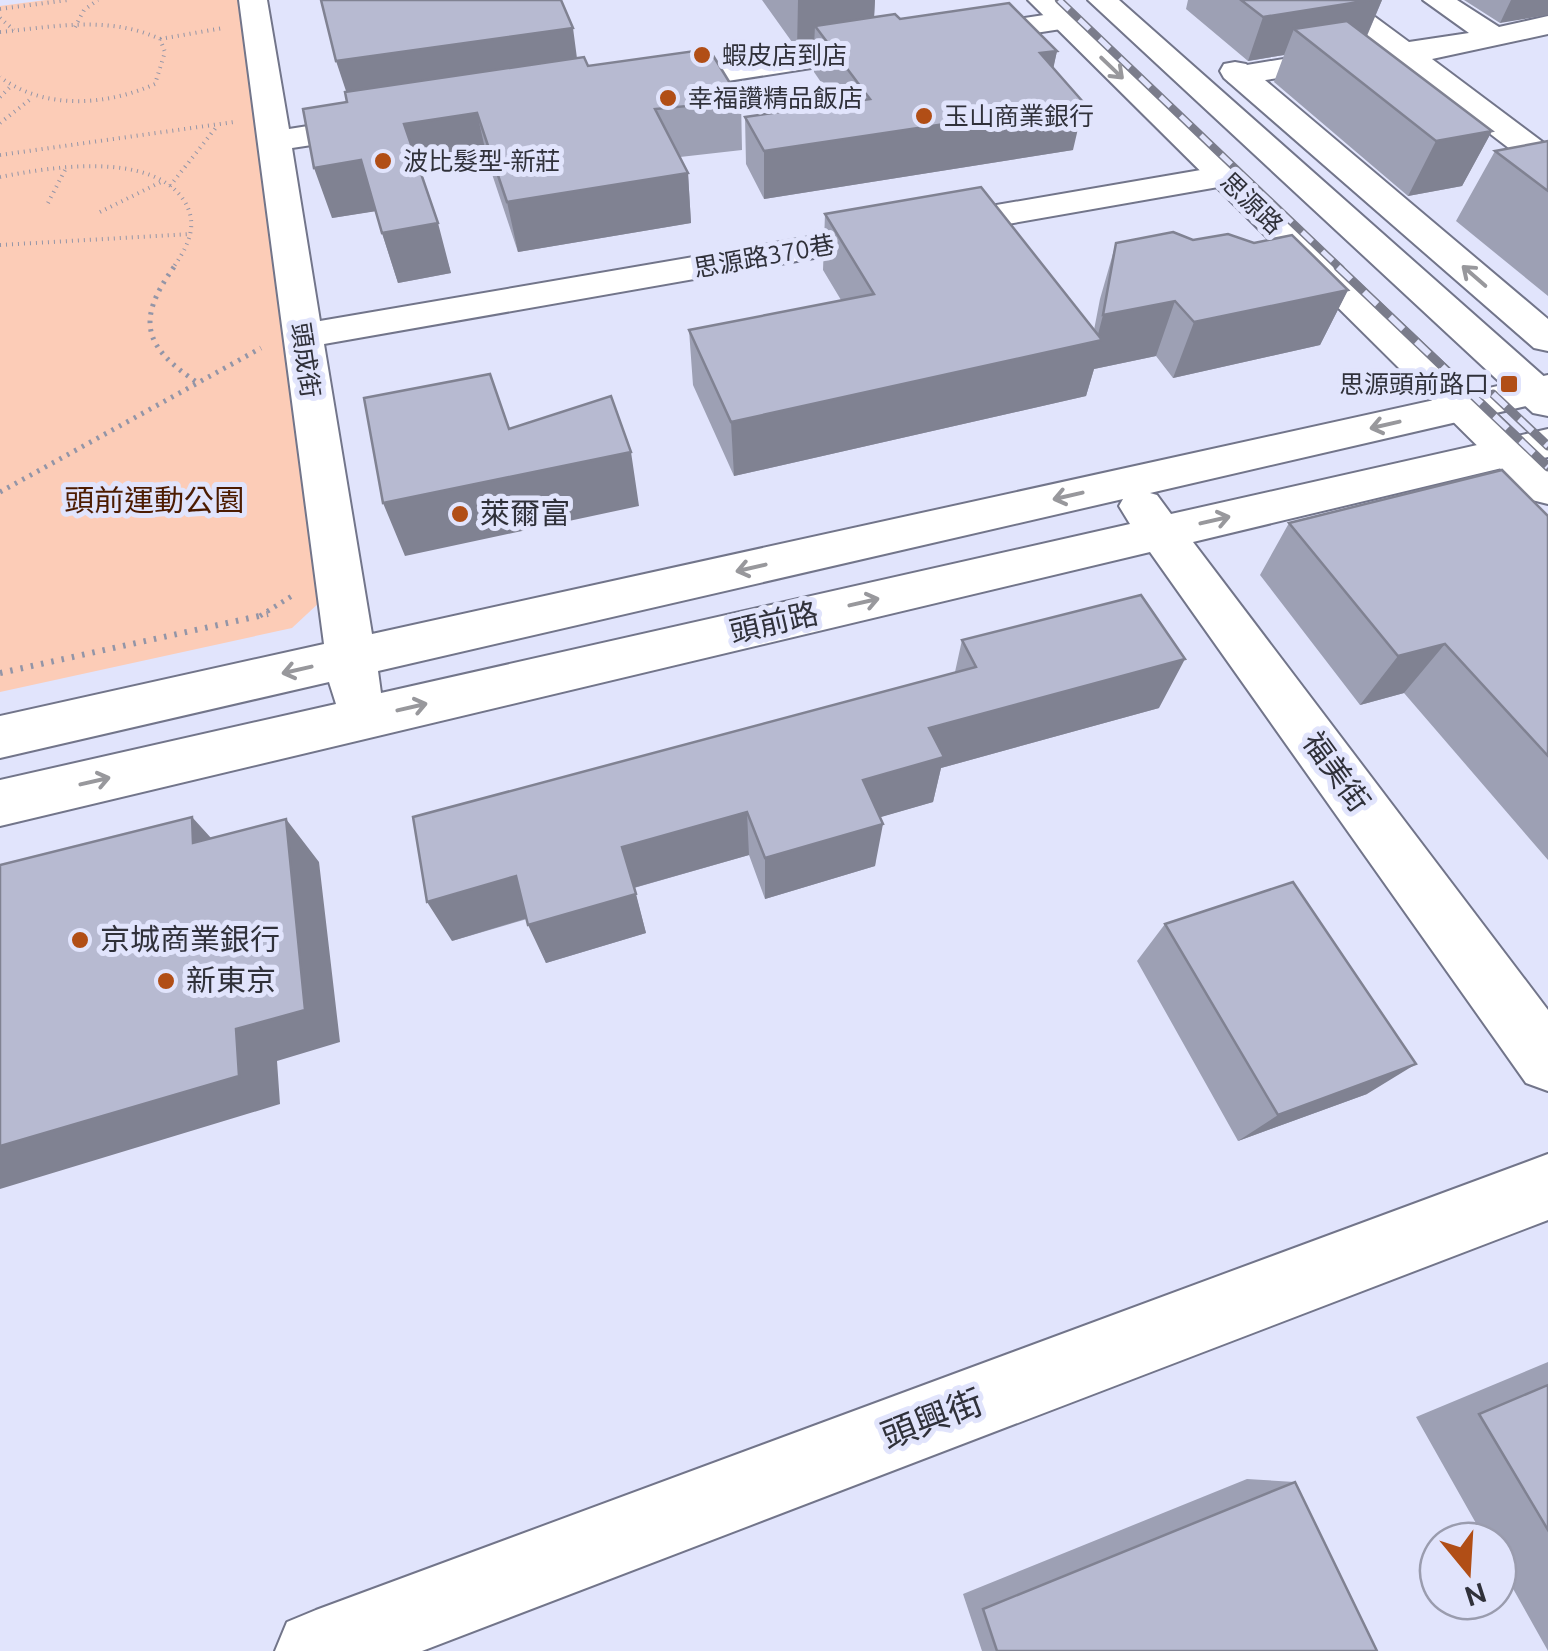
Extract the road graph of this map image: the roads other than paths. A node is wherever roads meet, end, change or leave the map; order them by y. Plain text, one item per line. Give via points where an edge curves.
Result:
1 (1102, 0) edge
2 (1334, 0) edge
3 (1437, 0) edge
4 (1053, 10) edge
5 (241, 14) edge
6 (1548, 26) edge
7 (1495, 36) junction
8 (1211, 50) dead end
9 (1404, 51) junction
10 (1240, 75) junction
11 (630, 87) edge
12 (1533, 109) dead end
13 (1489, 118) junction
14 (412, 120) edge
15 (257, 131) junction
16 (1548, 162) edge
17 (1224, 176) junction
18 (1548, 339) edge
19 (285, 340) junction
20 (1544, 394) edge
21 (1464, 407) junction
22 (1529, 447) edge
23 (1124, 484) junction
24 (1548, 489) edge
25 (1160, 533) junction
26 (350, 658) junction
27 (360, 719) junction
28 (0, 737) edge
29 (0, 803) edge
30 (1548, 1061) edge
31 (1548, 1188) edge
32 (316, 1651) edge

1 - 20 street, 思源路
2 - 9 street
3 - 7 street
4 - 11 street
4 -> 17 street, 思源路
5 - 15 street, 頭成街
6 - 7 street
7 - 9 street
8 - 10 street
9 - 10 street
9 - 13 street
18 -> 10 street
12 - 13 street
13 - 16 street
14 - 15 street
15 - 19 street, 頭成街
17 - 19 street, 思源路370巷
17 - 21 street, 思源路
19 - 26 street, 頭成街
20 - 21 street, 頭前路
21 - 22 street, 思源路
21 -> 23 street, 頭前路
22 - 24 street, 思源路
25 -> 22 street, 頭前路
23 - 25 street, 福美街
23 -> 26 street, 頭前路
27 -> 25 street, 頭前路
25 - 30 street, 福美街
26 - 27 street, 頭成街
26 -> 28 street, 頭前路
29 -> 27 street, 頭前路
31 - 32 street, 頭興街

